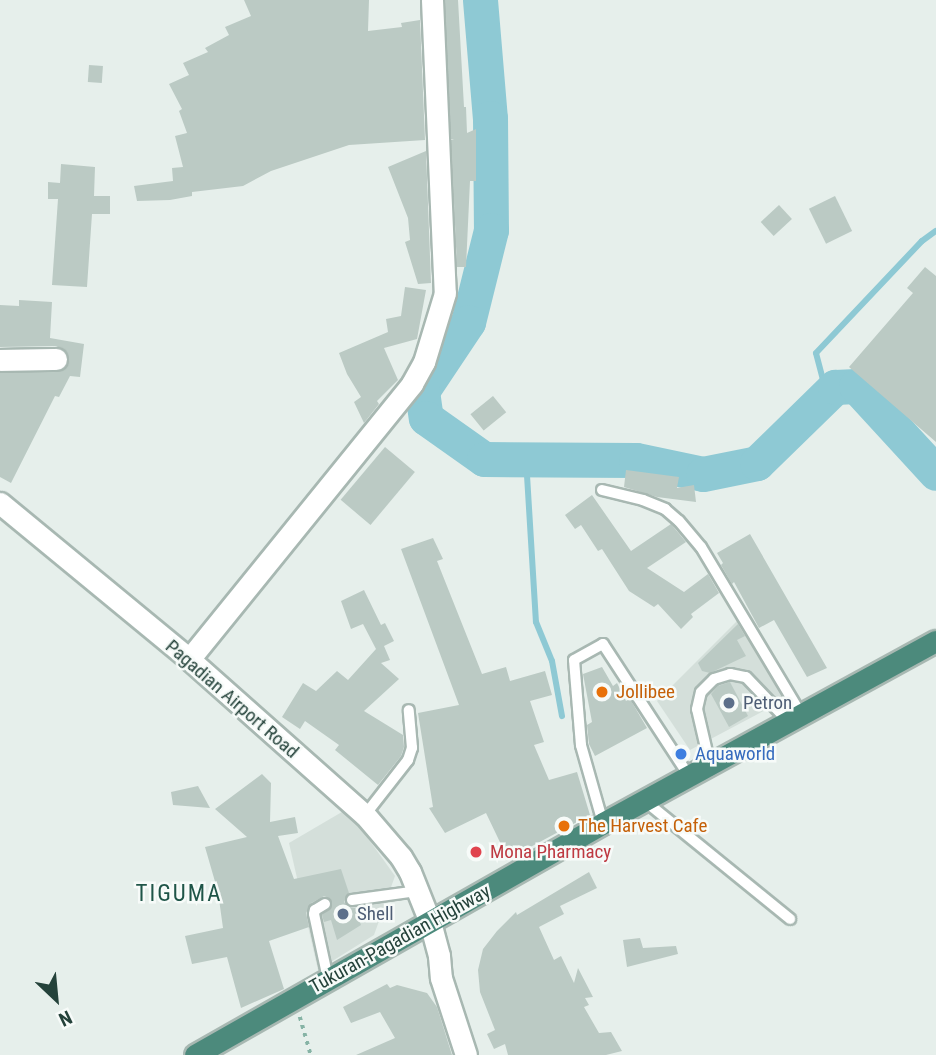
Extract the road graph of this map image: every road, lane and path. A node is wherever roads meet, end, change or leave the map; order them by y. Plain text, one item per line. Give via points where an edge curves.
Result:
1 (432, 0) edge
2 (56, 359) dead end
3 (0, 360) edge
4 (602, 490) dead end
5 (0, 503) edge
6 (936, 641) edge
7 (188, 659) junction
8 (409, 710) dead end
9 (796, 719) junction
10 (710, 765) junction
11 (689, 776) junction
12 (645, 801) junction
13 (365, 816) junction
14 (603, 823) junction
15 (418, 891) junction
16 (352, 900) dead end
17 (326, 904) dead end
18 (790, 919) dead end
19 (430, 922) junction
20 (328, 979) junction
21 (295, 998) junction
22 (471, 1051) edge
23 (195, 1055) edge
24 (311, 1055) edge

1 - 7 street via 445,293 425,362 412,384
2 - 3 street
4 - 9 lane via 643,500 679,521 701,547
5 - 7 street, Pagadian Airport Road
6 - 9 highway, Tukuran-Pagadian Highway
7 - 13 street, Pagadian Airport Road
8 - 13 lane via 412,748 408,760
9 - 10 highway, Tukuran-Pagadian Highway
9 - 10 lane via 746,677 730,674 714,679 701,692 697,709
10 - 11 highway, Tukuran-Pagadian Highway
11 - 12 highway, Tukuran-Pagadian Highway
11 - 14 lane via 603,645 574,660 581,745
12 - 14 highway, Tukuran-Pagadian Highway
12 - 18 lane
13 - 15 street, Pagadian Airport Road via 401,857
14 - 19 highway, Tukuran-Pagadian Highway
15 - 16 lane
15 - 19 street, Pagadian Airport Road
17 - 20 lane via 314,914
19 - 20 highway, Tukuran-Pagadian Highway
19 - 22 street, Pagadian Airport Road via 441,978
20 - 21 highway, Tukuran-Pagadian Highway
21 - 23 highway, Tukuran-Pagadian Highway
21 - 24 path

